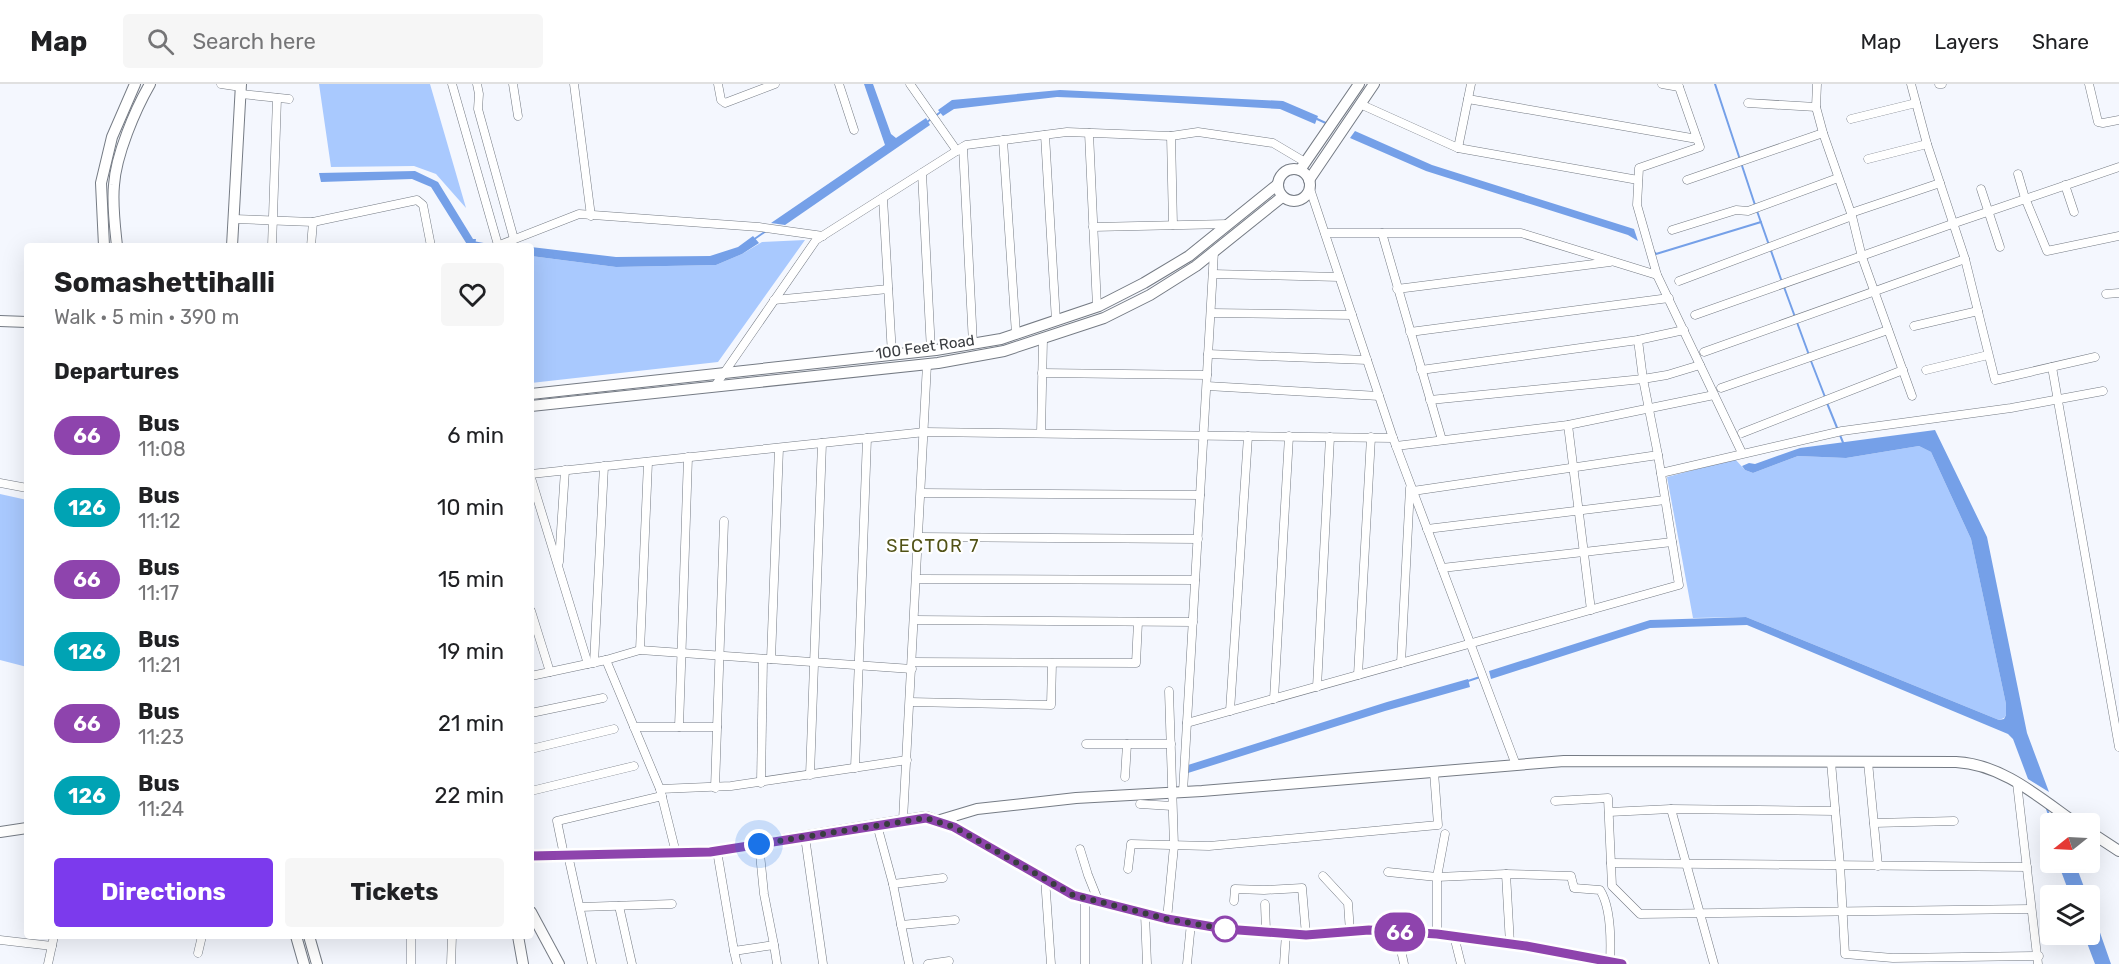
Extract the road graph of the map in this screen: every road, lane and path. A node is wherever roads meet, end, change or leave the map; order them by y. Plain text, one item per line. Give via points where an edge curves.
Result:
1 (135, 84) edge
2 (150, 84) edge
3 (220, 84) edge
4 (452, 84) edge
5 (477, 84) edge
6 (513, 84) edge
7 (574, 84) edge
8 (718, 84) edge
9 (775, 84) edge
10 (839, 84) edge
11 (910, 84) edge
12 (1359, 84) edge
13 (1374, 84) edge
14 (1471, 84) edge
15 (1662, 84) edge
16 (1817, 84) edge
17 (1911, 84) edge
18 (2089, 84) edge
19 (1679, 86) edge
20 (241, 88) edge
21 (277, 98) junction
22 (289, 99) dead end
23 (1468, 99) junction
24 (1748, 103) dead end
25 (1916, 103) junction
26 (1360, 104) junction
27 (1816, 106) junction
28 (518, 116) dead end
29 (1851, 119) dead end
30 (2119, 120) edge
31 (854, 130) dead end
32 (1089, 133) junction
33 (1823, 133) junction
34 (1045, 135) junction
35 (1171, 136) junction
36 (1697, 139) junction
37 (1004, 140) junction
38 (1927, 144) junction
39 (1458, 148) junction
40 (960, 149) junction
41 (1868, 159) dead end
42 (1303, 166) junction
43 (2119, 167) edge
44 (922, 173) junction
45 (2018, 174) dead end
46 (1838, 178) junction
47 (1638, 180) junction
48 (1687, 180) dead end
49 (1940, 183) junction
50 (1309, 184) junction
51 (2065, 184) junction
52 (1277, 185) junction
53 (1981, 189) dead end
54 (1282, 197) junction
55 (883, 198) junction
56 (2025, 198) junction
57 (1989, 211) junction
58 (2074, 212) dead end
59 (1851, 214) junction
60 (591, 216) junction
61 (234, 219) junction
62 (274, 219) junction
63 (313, 222) junction
64 (1228, 224) junction
65 (1952, 224) junction
66 (1173, 225) junction
67 (1093, 227) junction
68 (1672, 230) dead end
69 (1325, 233) junction
70 (1382, 233) junction
71 (823, 236) junction
72 (2119, 236) edge
73 (512, 240) junction
74 (104, 243) edge
75 (117, 243) edge
76 (232, 243) edge
77 (272, 243) edge
78 (311, 243) edge
79 (430, 243) edge
80 (496, 243) edge
81 (504, 243) edge
82 (2000, 248) dead end
83 (1214, 251) junction
84 (1862, 257) junction
85 (1965, 259) junction
86 (1612, 262) junction
87 (1213, 274) junction
88 (1657, 275) junction
89 (1339, 277) junction
90 (1679, 281) dead end
91 (888, 289) junction
92 (1397, 289) junction
93 (1874, 291) junction
94 (2119, 293) edge
95 (2106, 294) dead end
96 (1669, 298) junction
97 (774, 300) junction
98 (1097, 306) junction
99 (1978, 311) junction
100 (1211, 313) junction
101 (1352, 315) junction
102 (1695, 315) dead end
103 (0, 321) edge
104 (1056, 321) junction
105 (24, 322) edge
106 (1914, 326) dead end
107 (1684, 330) junction
108 (1888, 330) junction
109 (1410, 332) junction
110 (1016, 334) junction
111 (1043, 339) junction
112 (1638, 340) junction
113 (973, 344) junction
114 (931, 351) junction
115 (1704, 352) dead end
116 (1208, 354) junction
117 (892, 355) junction
118 (1988, 355) junction
119 (2095, 357) dead end
120 (1367, 360) junction
121 (927, 364) junction
122 (1700, 365) junction
123 (2052, 367) junction
124 (1421, 370) junction
125 (1903, 370) junction
126 (1926, 370) dead end
127 (724, 372) junction
128 (1042, 373) junction
129 (1207, 375) junction
130 (1643, 378) junction
131 (715, 386) junction
132 (1207, 386) junction
133 (1721, 388) dead end
134 (2103, 391) dead end
135 (534, 394) edge
136 (1714, 394) junction
137 (1379, 396) junction
138 (1912, 396) dead end
139 (1430, 400) junction
140 (2058, 400) junction
141 (534, 406) edge
142 (1649, 409) junction
143 (1568, 425) junction
144 (924, 432) junction
145 (1041, 433) junction
146 (1742, 433) dead end
147 (1204, 435) junction
148 (1248, 436) junction
149 (1289, 436) junction
150 (1330, 437) junction
151 (1371, 437) junction
152 (867, 438) junction
153 (1393, 438) junction
154 (1442, 440) junction
155 (822, 443) junction
156 (1396, 446) junction
157 (779, 447) junction
158 (1742, 453) junction
159 (1658, 455) junction
160 (688, 457) junction
161 (648, 462) junction
162 (604, 466) junction
163 (1573, 467) junction
164 (565, 470) junction
165 (1661, 473) junction
166 (534, 475) edge
167 (0, 483) edge
168 (534, 486) edge
169 (24, 487) edge
170 (1412, 488) junction
171 (921, 493) junction
172 (1200, 495) junction
173 (1665, 500) junction
174 (1579, 510) junction
175 (724, 521) dead end
176 (1427, 529) junction
177 (919, 537) junction
178 (1198, 539) junction
179 (1672, 542) junction
180 (1584, 551) junction
181 (1442, 568) junction
182 (559, 569) junction
183 (917, 579) junction
184 (1196, 580) junction
185 (1591, 610) junction
186 (534, 621) edge
187 (914, 621) junction
188 (1138, 622) junction
189 (1193, 622) junction
190 (1470, 644) junction
191 (640, 650) junction
192 (681, 653) junction
193 (720, 656) junction
194 (767, 659) junction
195 (606, 660) junction
196 (814, 662) junction
197 (591, 663) junction
198 (1052, 663) junction
199 (1401, 663) junction
200 (859, 665) junction
201 (912, 665) junction
202 (550, 672) junction
203 (534, 675) edge
204 (1358, 675) junction
205 (1317, 687) junction
206 (1169, 691) dead end
207 (603, 698) dead end
208 (1274, 699) junction
209 (910, 702) junction
210 (1230, 711) junction
211 (534, 712) edge
212 (1187, 723) junction
213 (679, 727) junction
214 (717, 727) junction
215 (634, 728) junction
216 (614, 729) dead end
217 (1086, 744) dead end
218 (1127, 744) junction
219 (1171, 744) junction
220 (2119, 747) edge
221 (534, 748) edge
222 (907, 760) junction
223 (1831, 762) junction
224 (1868, 762) junction
225 (1516, 765) junction
226 (634, 766) dead end
227 (855, 768) junction
228 (1434, 772) junction
229 (810, 775) junction
230 (1125, 777) dead end
231 (761, 783) junction
232 (2017, 783) junction
233 (715, 788) junction
234 (534, 790) edge
235 (1178, 792) junction
236 (661, 793) junction
237 (1556, 801) dead end
238 (1140, 804) dead end
239 (1172, 806) junction
240 (1671, 809) junction
241 (1835, 811) junction
242 (1609, 812) junction
243 (2062, 813) edge
244 (903, 820) junction
245 (937, 821) junction
246 (1954, 821) dead end
247 (1874, 823) junction
248 (877, 825) junction
249 (24, 829) edge
250 (0, 832) edge
251 (1445, 834) dead end
252 (805, 837) junction
253 (2100, 839) edge
254 (759, 844) junction
255 (1174, 846) junction
256 (1080, 849) dead end
257 (717, 851) junction
258 (2119, 851) edge
259 (676, 853) junction
260 (566, 855) junction
261 (534, 856) edge
262 (1611, 863) junction
263 (1686, 864) junction
264 (1840, 866) junction
265 (1878, 866) junction
266 (2027, 867) junction
267 (1128, 869) dead end
268 (1388, 872) dead end
269 (1506, 874) junction
270 (1323, 876) dead end
271 (1437, 877) junction
272 (943, 878) dead end
273 (1045, 878) junction
274 (893, 884) junction
275 (1084, 898) junction
276 (1098, 900) junction
277 (1234, 901) dead end
278 (672, 904) dead end
279 (1264, 904) dead end
280 (619, 906) junction
281 (580, 907) junction
282 (2031, 909) junction
283 (1843, 912) junction
284 (1145, 914) junction
285 (1700, 914) junction
286 (534, 918) edge
287 (1167, 919) junction
288 (955, 920) dead end
289 (1191, 923) junction
290 (900, 925) junction
291 (1266, 931) junction
292 (1350, 932) junction
293 (1397, 932) junction
294 (1286, 933) junction
295 (1437, 934) junction
296 (1306, 935) junction
297 (1454, 936) junction
298 (53, 939) edge
299 (201, 939) edge
300 (297, 939) edge
301 (310, 939) edge
302 (411, 939) edge
303 (452, 939) edge
304 (519, 939) edge
305 (0, 940) edge
306 (1510, 944) junction
307 (774, 945) junction
308 (52, 946) junction
309 (734, 951) junction
310 (198, 953) dead end
311 (1562, 958) edge
312 (2038, 960) edge
313 (949, 962) dead end
314 (1610, 962) junction
315 (48, 964) edge
316 (304, 964) edge
317 (317, 964) edge
318 (411, 964) edge
319 (452, 964) edge
320 (523, 964) edge
321 (559, 964) edge
322 (592, 964) edge
323 (632, 964) edge
324 (737, 964) edge
325 (777, 964) edge
326 (823, 964) edge
327 (909, 964) edge
328 (928, 964) edge
329 (1051, 964) edge
330 (1085, 964) edge
331 (1147, 964) edge
332 (1187, 964) edge
333 (1284, 964) edge
334 (1404, 964) edge
335 (1461, 964) edge
336 (1622, 964) edge
337 (1714, 964) edge

1 - 74 street via 112,137 101,183
2 - 75 street via 124,141 114,184
3 - 20 street
4 - 80 street
5 - 73 street via 478,109
6 - 28 street
7 - 60 street
8 - 9 street via 725,104
10 - 31 street
11 - 40 street via 935,122
12 - 42 street, 100 Feet Road
13 - 26 street
14 - 23 street
15 - 19 street
16 - 27 street
17 - 25 street
18 - 30 street via 2098,122
19 - 36 street
20 - 21 street
20 - 61 street
21 - 22 street
21 - 62 street
23 - 36 street
23 - 39 street
24 - 27 street
25 - 29 street
25 - 38 street
26 - 39 street
26 - 50 street
27 - 33 street
32 - 34 street
32 - 35 street
32 - 67 street
33 - 46 street
33 - 48 street
34 - 37 street
34 - 104 street
35 - 42 street via 1198,132 1273,143
35 - 66 street
36 - 47 street via 1700,147 1639,168
37 - 40 street
37 - 110 street
38 - 41 street
38 - 49 street
39 - 47 street
40 - 44 street
40 - 113 street
42 - 50 street
42 - 52 street, 100 Feet Road via 1286,170
43 - 51 street
44 - 55 street
44 - 114 street
45 - 56 street
46 - 59 street
46 - 68 street via 1756,208 1736,210
47 - 88 street via 1637,205
49 - 59 street
49 - 65 street
50 - 54 street, 100 Feet Road via 1305,197 1297,201
50 - 69 street
51 - 56 street
51 - 58 street
52 - 54 street
52 - 64 street, 100 Feet Road
53 - 57 street
54 - 83 street, 100 Feet Road
55 - 71 street
55 - 91 street
56 - 57 street
56 - 72 street via 2046,251
57 - 65 street
57 - 82 street
59 - 84 street
59 - 90 street
60 - 71 street
60 - 73 street via 579,214
61 - 62 street
61 - 76 street
62 - 63 street
62 - 77 street
63 - 78 street
63 - 79 street via 417,200 423,205
64 - 66 street
64 - 98 street, 100 Feet Road via 1189,256 1144,284
65 - 84 street
65 - 85 street
66 - 67 street
67 - 98 street
69 - 70 street
69 - 89 street
70 - 86 street via 1521,233
70 - 92 street
71 - 97 street via 816,240
73 - 81 street
83 - 87 street
83 - 111 street, 100 Feet Road via 1150,295 1104,318
84 - 93 street
84 - 102 street
85 - 93 street
85 - 99 street
86 - 88 street
86 - 92 street
87 - 89 street
87 - 100 street
88 - 96 street
89 - 101 street
91 - 97 street
91 - 117 street
92 - 109 street
93 - 108 street
93 - 115 street
94 - 95 street
96 - 107 street
96 - 109 street
97 - 127 street
98 - 104 street, 100 Feet Road
99 - 106 street
99 - 118 street
100 - 101 street
100 - 116 street
101 - 120 street
103 - 105 street
104 - 110 street, 100 Feet Road
107 - 112 street
107 - 122 street
108 - 125 street
108 - 133 street
109 - 124 street
110 - 113 street, 100 Feet Road
111 - 121 street, 100 Feet Road via 1004,351
111 - 128 street
112 - 124 street
112 - 130 street
113 - 114 street, 100 Feet Road
114 - 117 street, 100 Feet Road
116 - 120 street
116 - 129 street
117 - 127 street, 100 Feet Road
118 - 123 street via 1995,380
118 - 126 street
119 - 123 street
120 - 137 street
121 - 131 street, 100 Feet Road
121 - 144 street
122 - 130 street
122 - 136 street
123 - 140 street
124 - 139 street
125 - 138 street
125 - 146 street
127 - 131 street
127 - 135 street, 100 Feet Road
128 - 129 street
128 - 145 street
129 - 132 street
130 - 139 street
130 - 142 street
131 - 141 street, 100 Feet Road
132 - 137 street
132 - 147 street
134 - 140 street
136 - 142 street
136 - 158 street
137 - 153 street
139 - 154 street
140 - 158 street via 1842,431
140 - 220 street
142 - 143 street
142 - 159 street
143 - 154 street
143 - 163 street
144 - 145 street
144 - 152 street
144 - 171 street
145 - 147 street
147 - 148 street
147 - 172 street
148 - 149 street
148 - 210 street
149 - 150 street
149 - 208 street
150 - 151 street
150 - 205 street
151 - 153 street
151 - 204 street
152 - 155 street
152 - 200 street
153 - 156 street
154 - 156 street
155 - 157 street
155 - 196 street
156 - 170 street
157 - 160 street
157 - 194 street
158 - 165 street
159 - 163 street
159 - 165 street
160 - 161 street
160 - 192 street
161 - 162 street
161 - 191 street
162 - 164 street
162 - 197 street
163 - 170 street
163 - 174 street
164 - 166 street
164 - 182 street
165 - 173 street
167 - 169 street
168 - 182 street
170 - 176 street
170 - 199 street
171 - 172 street
171 - 177 street
172 - 178 street
173 - 174 street
173 - 179 street
174 - 176 street
174 - 180 street
175 - 193 street
176 - 181 street
177 - 178 street
177 - 183 street
178 - 184 street
179 - 180 street
179 - 185 street via 1679,585
180 - 181 street
180 - 185 street
181 - 190 street
182 - 197 street
183 - 184 street
183 - 187 street
184 - 189 street
185 - 190 street
186 - 202 street
187 - 188 street
187 - 201 street
188 - 189 street
188 - 198 street via 1136,663
189 - 212 street
190 - 199 street
190 - 225 street
191 - 192 street
191 - 195 street
192 - 193 street
192 - 213 street
193 - 194 street
193 - 214 street
194 - 196 street
194 - 231 street
195 - 197 street
195 - 215 street
196 - 200 street
196 - 229 street
197 - 202 street
198 - 201 street
198 - 209 street via 1051,705
199 - 204 street
200 - 201 street
200 - 227 street
201 - 209 street
202 - 203 street
204 - 205 street
205 - 208 street
206 - 219 street
207 - 211 street
208 - 210 street
209 - 222 street
210 - 212 street
212 - 235 street
213 - 214 street
213 - 215 street
214 - 233 street
215 - 236 street
216 - 221 street
217 - 218 street
218 - 219 street
218 - 230 street
219 - 235 street
222 - 227 street
222 - 244 street
223 - 224 street
223 - 225 street via 1564,761
223 - 241 street
224 - 232 street via 1965,762 1992,769
224 - 247 street
225 - 228 street
226 - 234 street
227 - 229 street
228 - 235 street
228 - 255 street via 1438,825
229 - 231 street
231 - 233 street
232 - 243 street
232 - 266 street
233 - 236 street
235 - 239 street
235 - 245 street via 977,809
236 - 259 street
236 - 260 street via 557,821
237 - 242 street via 1608,798
238 - 239 street
239 - 255 street
240 - 241 street
240 - 242 street
240 - 263 street
241 - 264 street
242 - 262 street
244 - 245 street
244 - 248 street
245 - 273 street
246 - 247 street
247 - 265 street
248 - 252 street
248 - 274 street
249 - 250 street
251 - 271 street
252 - 254 street
252 - 326 street
253 - 258 street
254 - 257 street
254 - 307 street
255 - 267 street via 1131,844
255 - 287 street
256 - 276 street
257 - 259 street
257 - 309 street
259 - 260 street
260 - 261 street
260 - 281 street
262 - 263 street
262 - 285 street via 1612,886 1640,914
263 - 264 street
263 - 285 street
264 - 265 street
264 - 283 street
265 - 266 street
266 - 282 street
268 - 271 street
269 - 271 street
269 - 306 street
269 - 314 street via 1571,876 1574,888 1600,890 1605,897
270 - 292 street via 1348,903
271 - 295 street
272 - 274 street
273 - 275 street
273 - 329 street
274 - 290 street
275 - 276 street
275 - 330 street
276 - 284 street
277 - 296 street via 1234,889 1302,888
278 - 280 street
279 - 291 street
280 - 281 street
280 - 323 street
281 - 322 street
282 - 283 street
282 - 312 street
283 - 285 street
283 - 312 street via 1845,954
284 - 287 street
284 - 331 street
285 - 337 street
286 - 321 street
287 - 289 street
288 - 290 street
289 - 291 street
289 - 332 street
290 - 327 street
291 - 294 street
292 - 293 street
292 - 296 street
293 - 295 street
293 - 334 street
294 - 296 street
294 - 333 street
295 - 297 street
297 - 306 street
297 - 335 street
298 - 308 street
299 - 310 street
300 - 316 street
301 - 317 street
302 - 318 street
303 - 319 street
304 - 320 street
305 - 308 street
306 - 311 street
307 - 309 street
307 - 325 street
308 - 315 street
309 - 324 street
311 - 314 street
313 - 328 street
314 - 336 street

